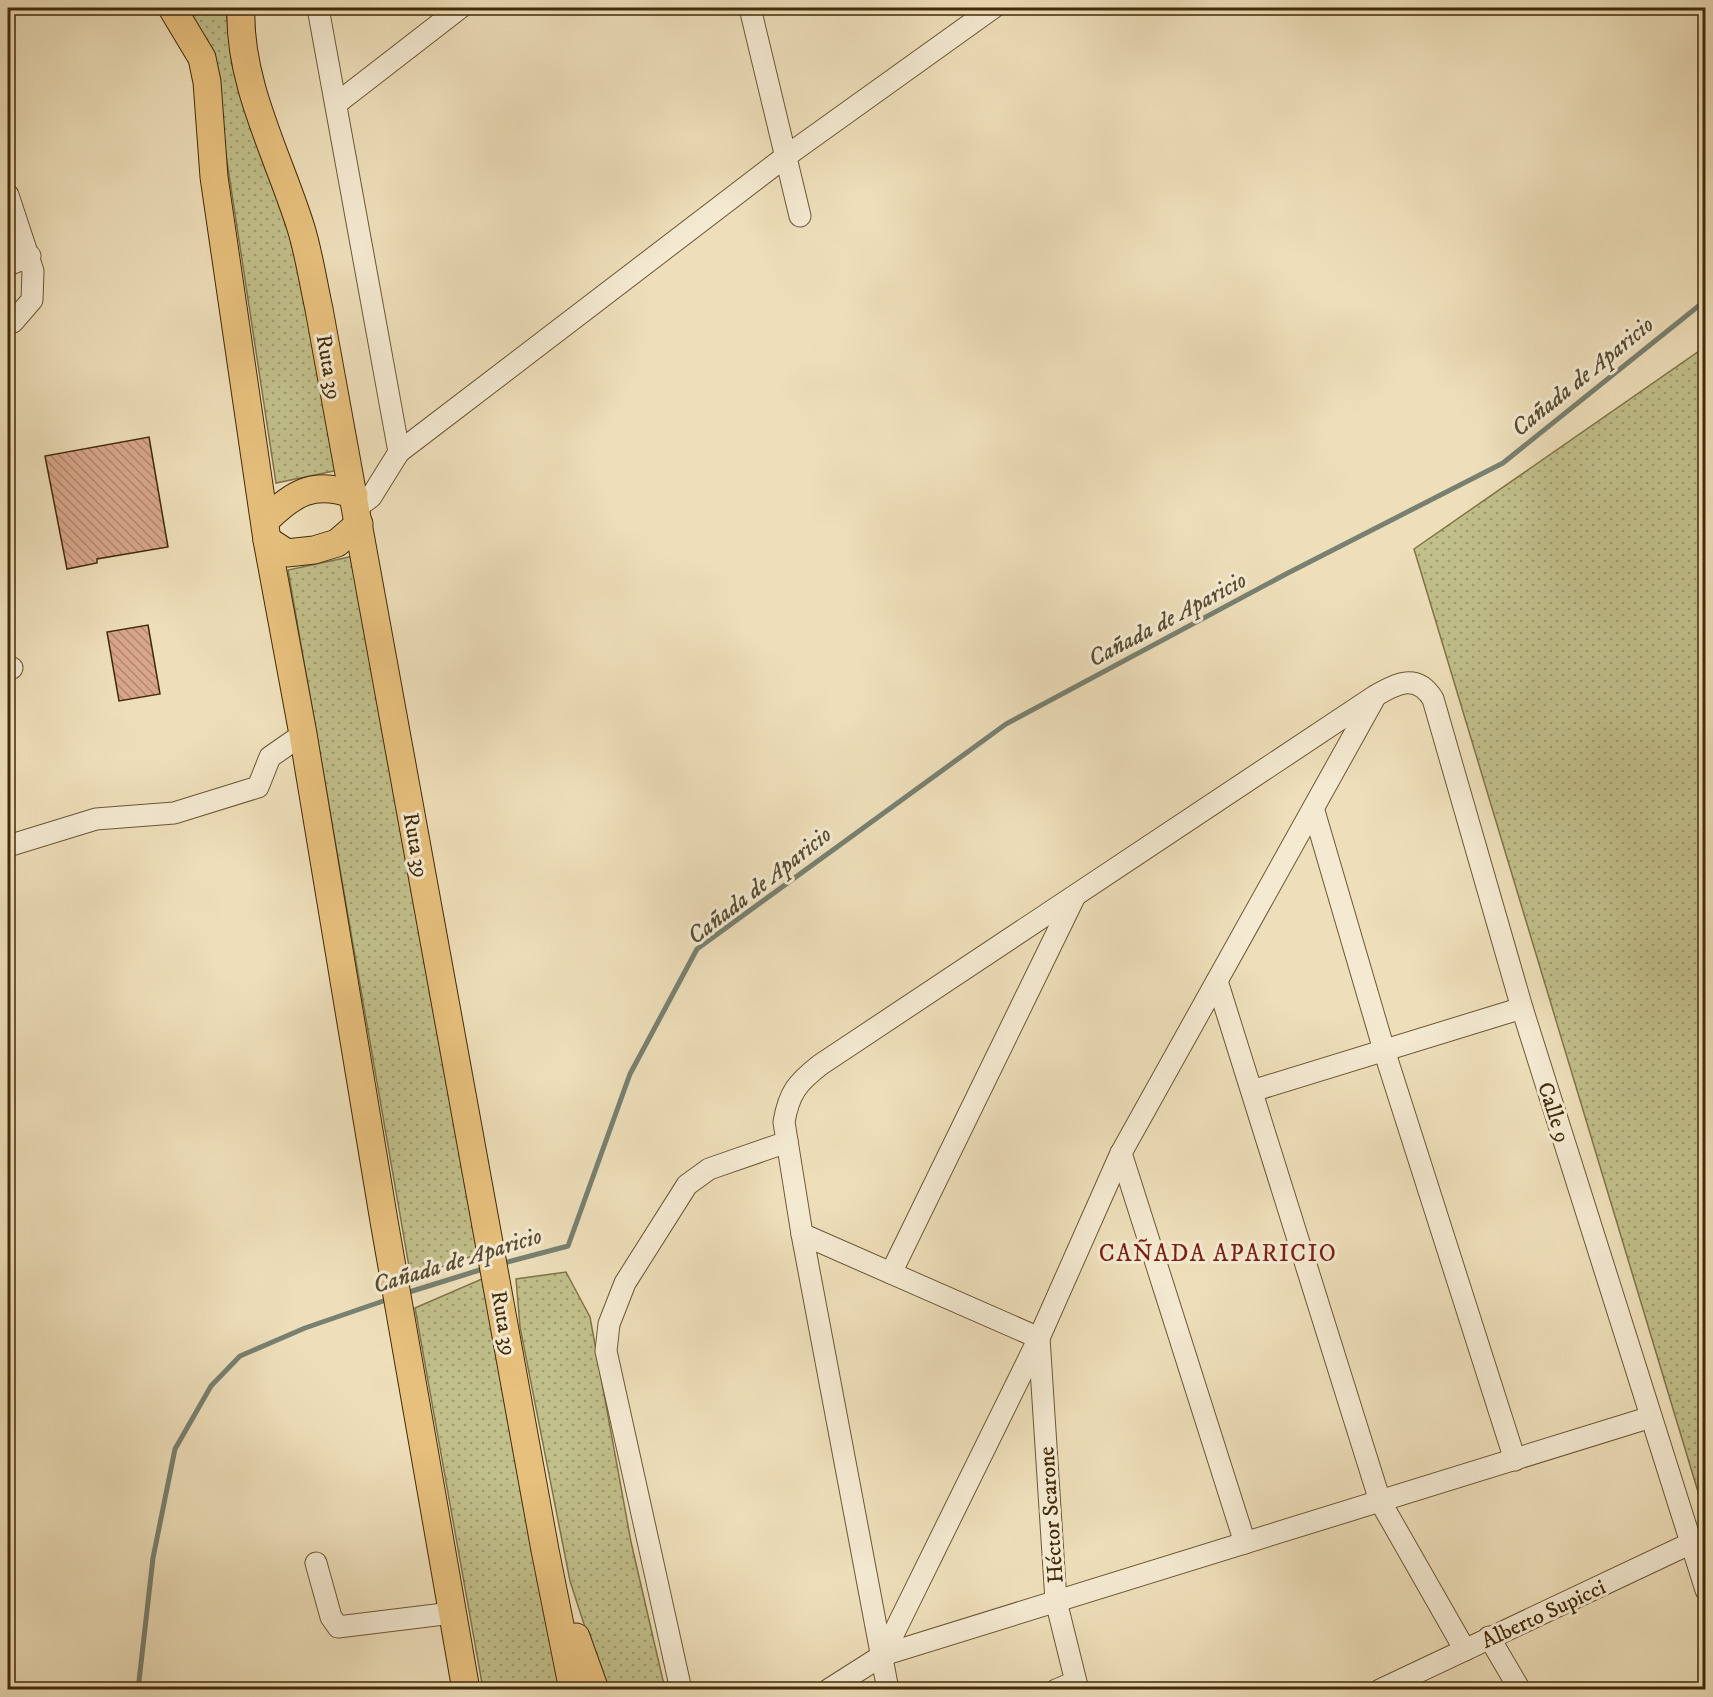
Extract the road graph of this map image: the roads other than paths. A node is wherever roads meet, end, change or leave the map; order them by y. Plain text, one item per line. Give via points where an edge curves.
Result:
1 (172, 8) edge
2 (241, 8) edge
3 (318, 8) edge
4 (460, 8) edge
5 (750, 8) edge
6 (993, 8) edge
7 (971, 15) edge
8 (336, 104) junction
9 (785, 157) junction
10 (8, 195) edge
11 (800, 216) dead end
12 (30, 256) junction
13 (8, 265) edge
14 (8, 324) edge
15 (399, 452) junction
16 (356, 509) junction
17 (266, 530) junction
18 (1376, 696) junction
19 (303, 734) junction
20 (1314, 811) junction
21 (8, 846) edge
22 (1075, 896) junction
23 (1217, 981) junction
24 (1522, 1008) junction
25 (1384, 1050) junction
26 (1252, 1091) junction
27 (787, 1142) junction
28 (1121, 1153) junction
29 (802, 1234) junction
30 (891, 1273) junction
31 (1039, 1338) junction
32 (1651, 1417) junction
33 (1515, 1460) junction
34 (1380, 1501) junction
35 (1698, 1540) edge
36 (1245, 1542) junction
37 (545, 1550) junction
38 (316, 1563) dead end
39 (1706, 1590) edge
40 (1056, 1601) junction
41 (452, 1613) junction
42 (1489, 1637) junction
43 (1465, 1650) junction
44 (883, 1655) junction
45 (1070, 1687) edge
46 (466, 1689) edge
47 (573, 1689) edge
48 (595, 1689) edge
49 (681, 1689) edge
50 (828, 1689) edge
51 (888, 1689) edge
52 (1380, 1689) edge
53 (1520, 1689) edge

1 - 17 main road via 202,58 207,82 214,177
2 - 16 main road, Ruta 39 via 240,34 246,65 302,230
3 - 8 street
4 - 8 street
5 - 9 street
6 - 7 street
7 - 9 street
8 - 15 street
9 - 11 street
9 - 15 street
10 - 12 street
12 - 13 street
12 - 14 street via 32,300
15 - 16 street via 371,497
16 - 17 main road via 333,487 308,490 286,500
16 - 17 main road via 337,543 314,550 287,553
16 - 37 main road, Ruta 39
17 - 19 main road
18 - 20 street
18 - 22 street
18 - 24 street, Calle 9 via 1399,683 1417,683 1433,699
19 - 21 street via 270,757 258,787 174,813 96,819
19 - 41 main road
20 - 23 street
20 - 25 street
22 - 27 street via 799,1081 787,1103
22 - 30 street
23 - 26 street
23 - 28 street
24 - 25 street
24 - 32 street, Calle 9
25 - 26 street
25 - 33 street
26 - 34 street
27 - 29 street
27 - 49 street via 709,1169 687,1185 625,1282 609,1324 606,1351
28 - 31 street
28 - 36 street
29 - 30 street
29 - 44 street
30 - 31 street
31 - 40 street, Héctor Scarone
31 - 44 street
32 - 33 street
32 - 35 street, Calle 9
33 - 34 street
34 - 36 street
34 - 43 street
35 - 39 street, Calle 9
35 - 42 street, Alberto Supicci
36 - 40 street
37 - 47 main road, Ruta 39
37 - 48 main road
38 - 41 street via 331,1617 338,1627
40 - 44 street
40 - 45 street, Héctor Scarone
41 - 46 main road
42 - 43 street, Alberto Supicci
42 - 53 street
43 - 52 street, Alberto Supicci
44 - 50 street
44 - 51 street

